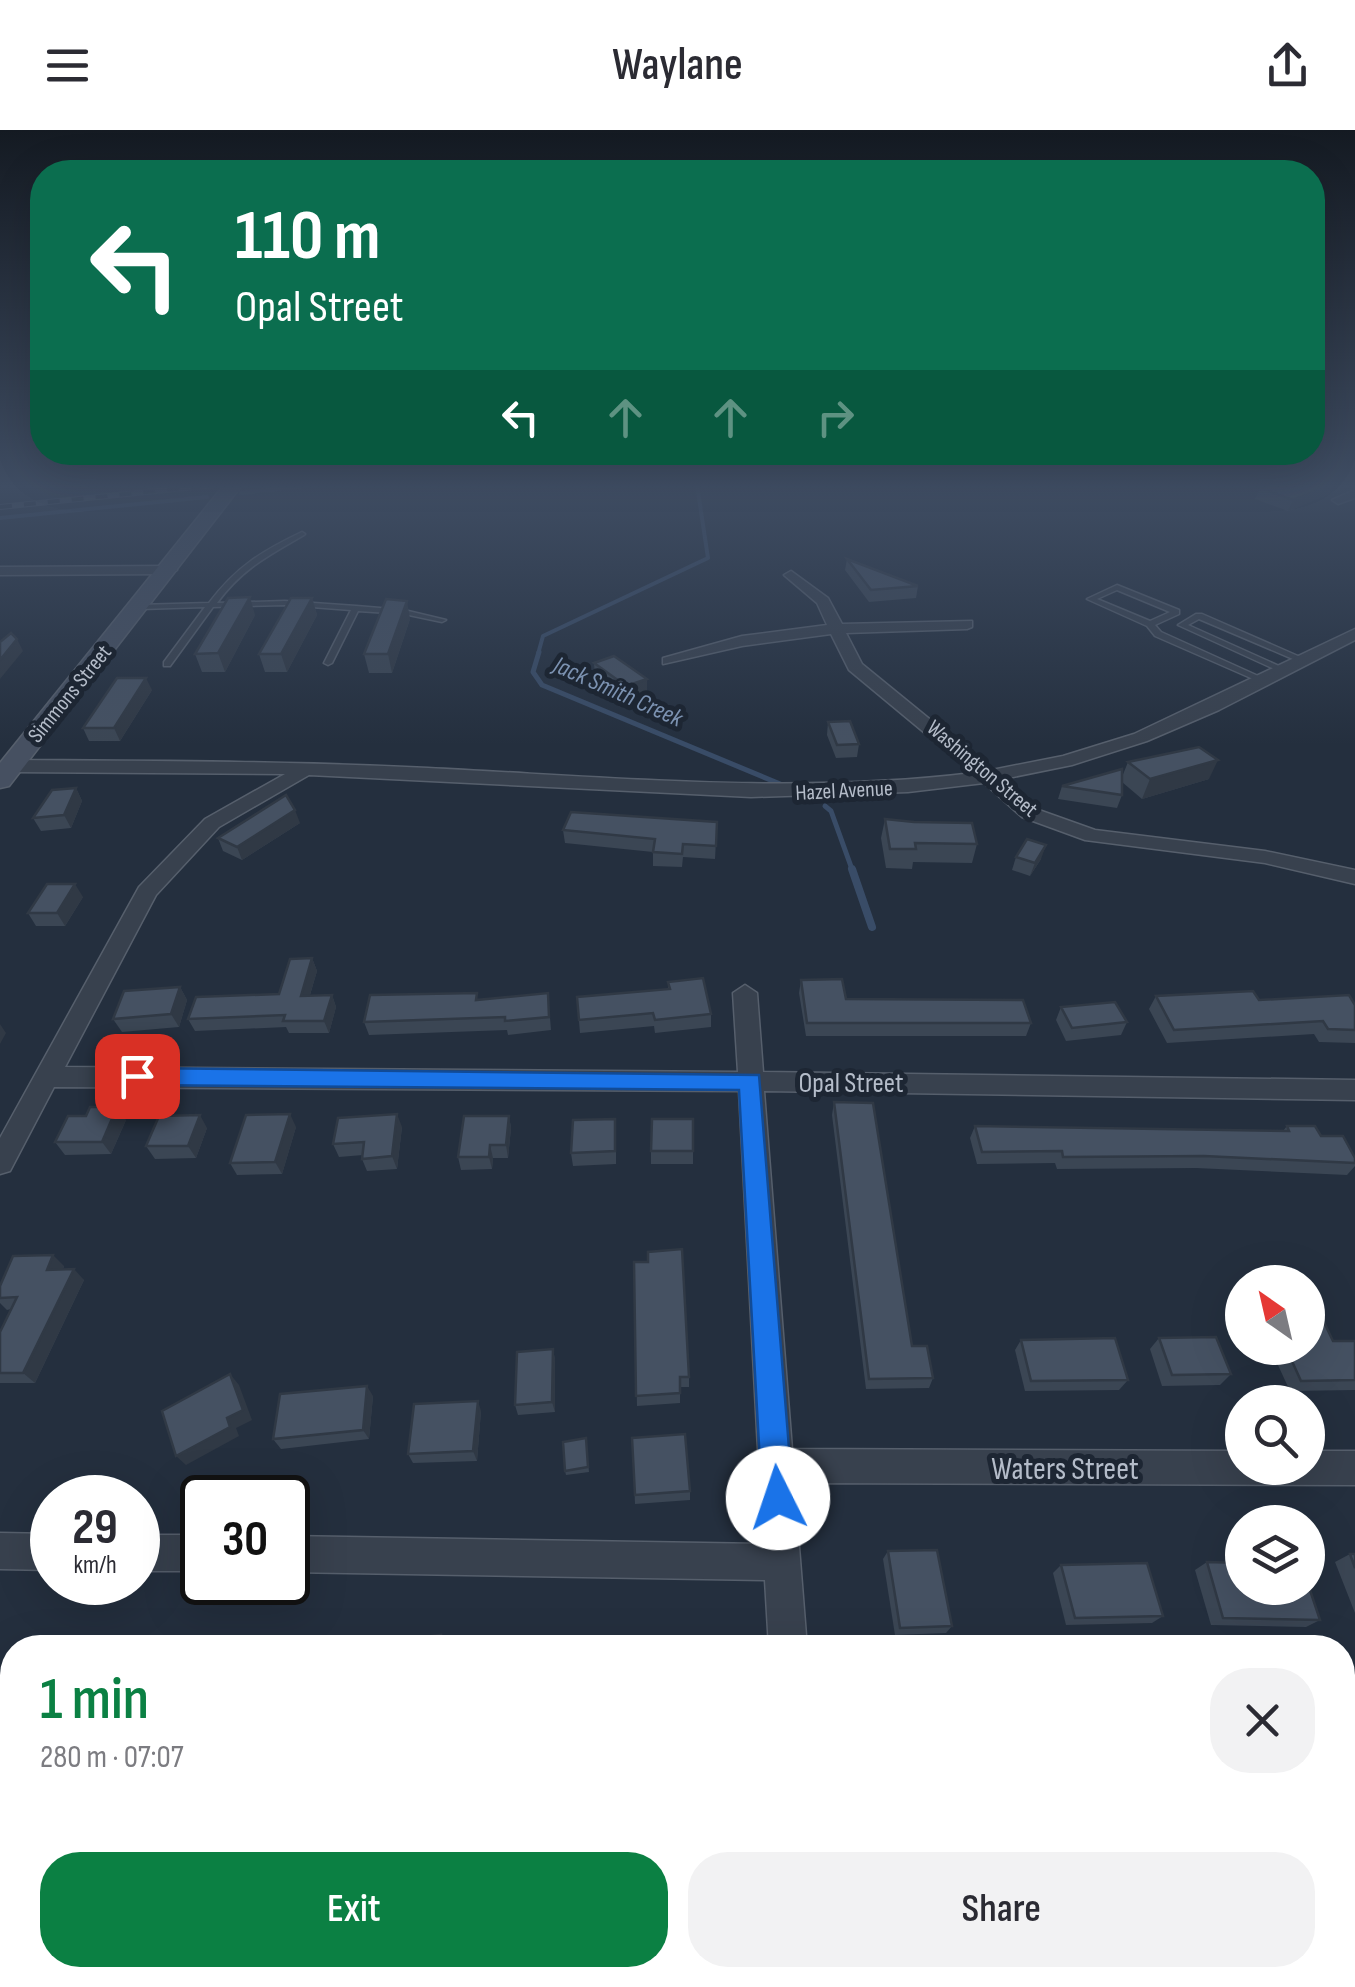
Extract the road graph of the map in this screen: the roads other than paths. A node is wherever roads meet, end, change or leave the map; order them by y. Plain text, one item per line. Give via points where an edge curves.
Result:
1 (169, 572) edge
2 (241, 572) edge
3 (792, 575) dead end
4 (213, 604) junction
5 (141, 607) junction
6 (356, 608) junction
7 (442, 620) dead end
8 (967, 624) dead end
9 (1150, 624) junction
10 (837, 628) junction
11 (1355, 634) edge
12 (1303, 660) junction
13 (669, 661) dead end
14 (328, 663) dead end
15 (167, 664) dead end
16 (1284, 670) junction
17 (1263, 680) junction
18 (304, 769) junction
19 (5, 772) edge
20 (988, 776) junction
21 (1355, 877) edge
22 (745, 992) dead end
23 (46, 1078) junction
24 (750, 1082) junction
25 (1355, 1090) edge
26 (0, 1163) edge
27 (775, 1466) junction
28 (1355, 1468) edge
29 (0, 1551) edge
30 (30, 1552) edge
31 (310, 1554) edge
32 (783, 1562) junction
33 (787, 1635) edge

1 - 5 street, Simmons Street
2 - 4 lane
3 - 10 street, Washington Street via 823,601
4 - 5 lane
4 - 6 lane
4 - 15 lane
5 - 19 street, Simmons Street
6 - 7 lane
6 - 14 lane
8 - 10 street
9 - 9 lane via 1176,612 1117,588 1092,599
9 - 17 lane via 1158,634
10 - 13 street via 738,638
10 - 20 street, Washington Street via 854,667
11 - 12 street, Hazel Avenue
12 - 16 street, Hazel Avenue
12 - 16 lane via 1199,616 1182,625
16 - 17 street, Hazel Avenue
17 - 20 street, Hazel Avenue via 1121,744
18 - 19 street, Hazel Avenue
18 - 20 street, Hazel Avenue via 760,794 844,793
18 - 23 street via 222,816 174,857 146,892
20 - 21 street, Washington Street via 1029,813 1068,830 1265,857
22 - 24 street
23 - 24 street, Opal Street
23 - 26 street
24 - 25 street, Opal Street
24 - 27 street
27 - 28 street, Waters Street
27 - 32 street
29 - 30 street
31 - 32 street
32 - 33 street

